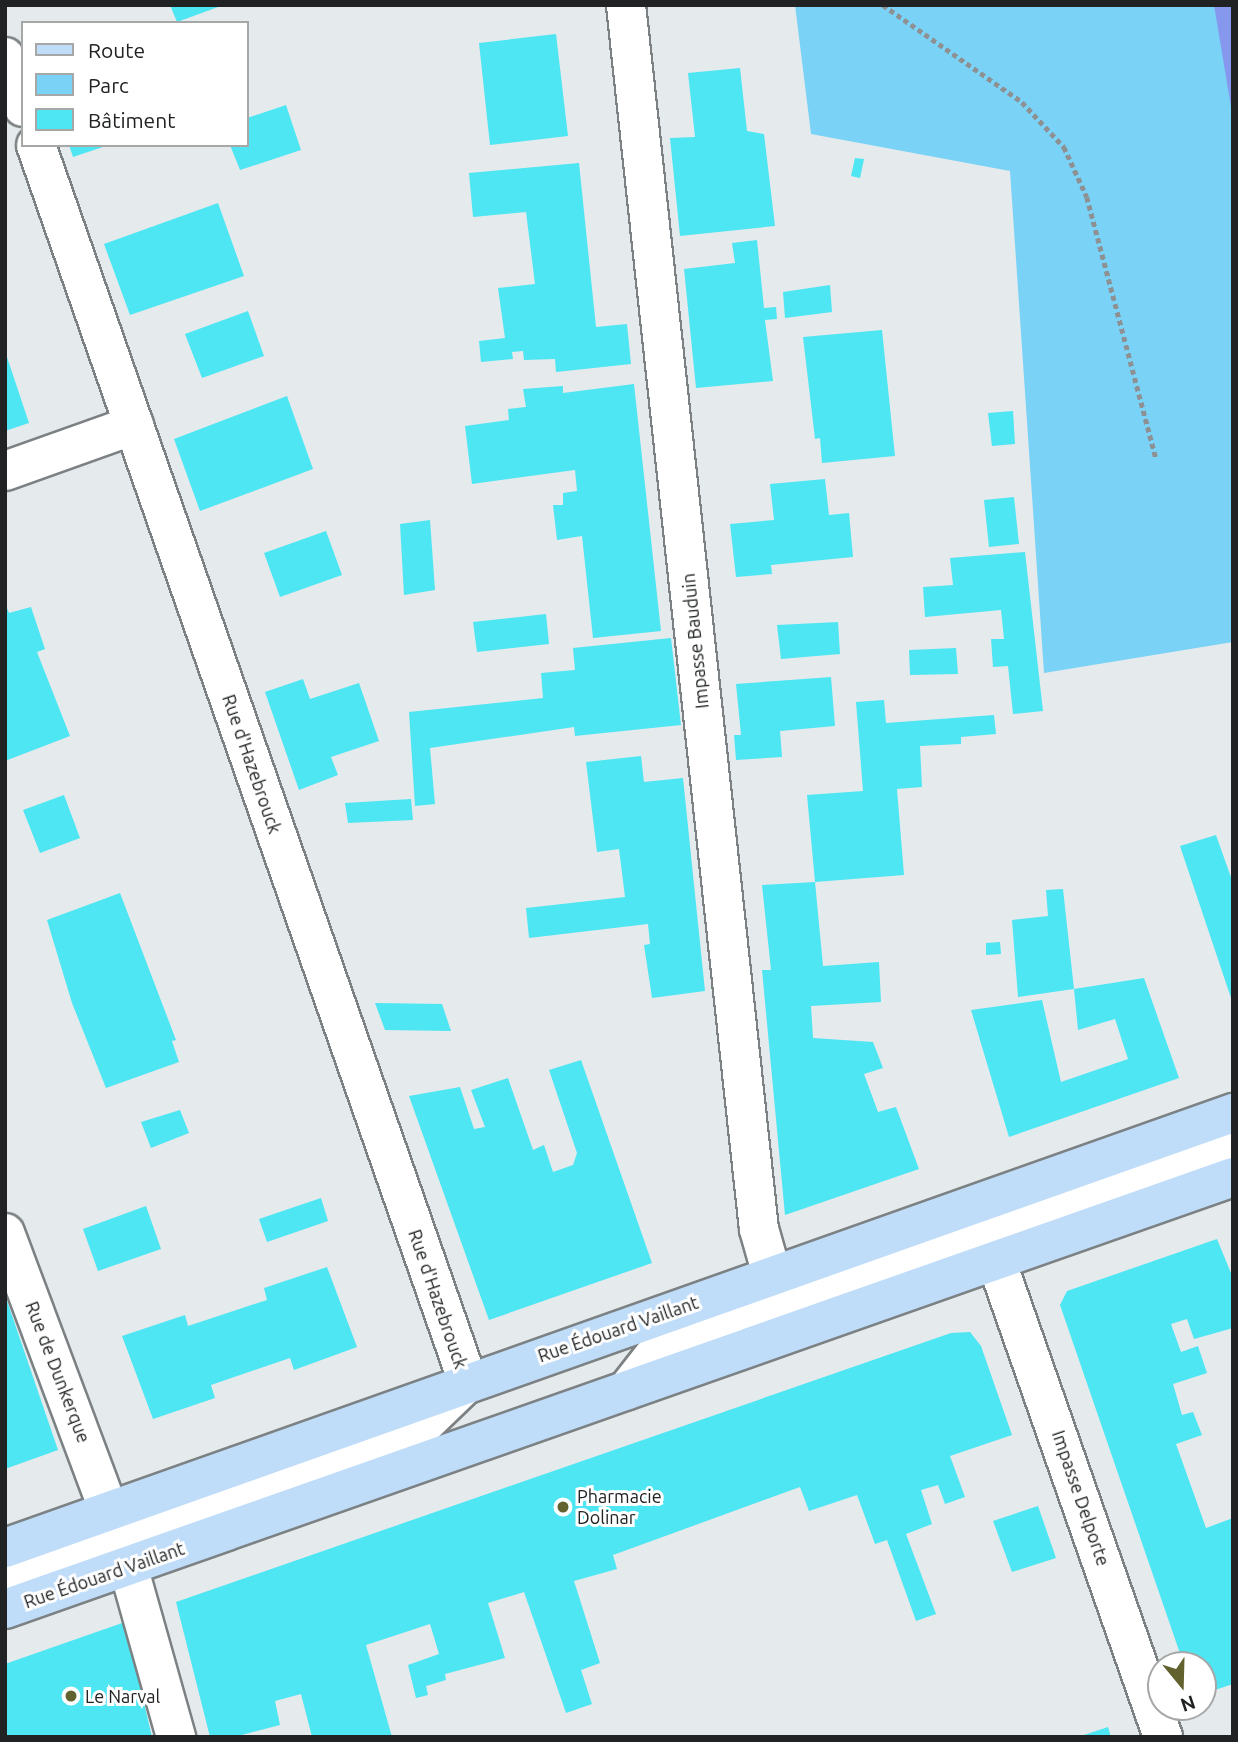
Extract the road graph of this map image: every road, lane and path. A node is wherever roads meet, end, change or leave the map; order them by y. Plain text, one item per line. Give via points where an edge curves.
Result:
1 (626, 5) edge
2 (883, 5) edge
3 (5, 58) edge
4 (21, 102) edge
5 (37, 147) edge
6 (134, 425) junction
7 (1156, 458) dead end
8 (5, 471) edge
9 (1233, 1113) edge
10 (1233, 1145) edge
11 (1233, 1177) edge
12 (5, 1233) edge
13 (996, 1260) junction
14 (772, 1275) junction
15 (468, 1382) junction
16 (627, 1390) junction
17 (109, 1511) junction
18 (5, 1548) edge
19 (128, 1566) junction
20 (5, 1581) edge
21 (5, 1609) edge
22 (176, 1737) edge
23 (1163, 1737) edge

1 - 14 street, Impasse Bauduin via 759,1229
2 - 7 path via 1022,102 1064,147 1087,197
3 - 4 street
5 - 6 street, Rue d'Hazebrouck
6 - 8 street
6 - 15 street, Rue d'Hazebrouck
9 - 14 main road, Rue Édouard Vaillant
10 - 16 street via 659,1349
11 - 13 main road, Rue Édouard Vaillant
12 - 17 street, Rue de Dunkerque
13 - 16 main road, Rue Édouard Vaillant
13 - 23 street, Impasse Delporte
14 - 15 main road, Rue Édouard Vaillant
15 - 17 main road, Rue Édouard Vaillant
15 - 20 street via 412,1436
16 - 19 main road, Rue Édouard Vaillant
17 - 18 main road, Rue Édouard Vaillant
19 - 21 main road, Rue Édouard Vaillant
19 - 22 street

